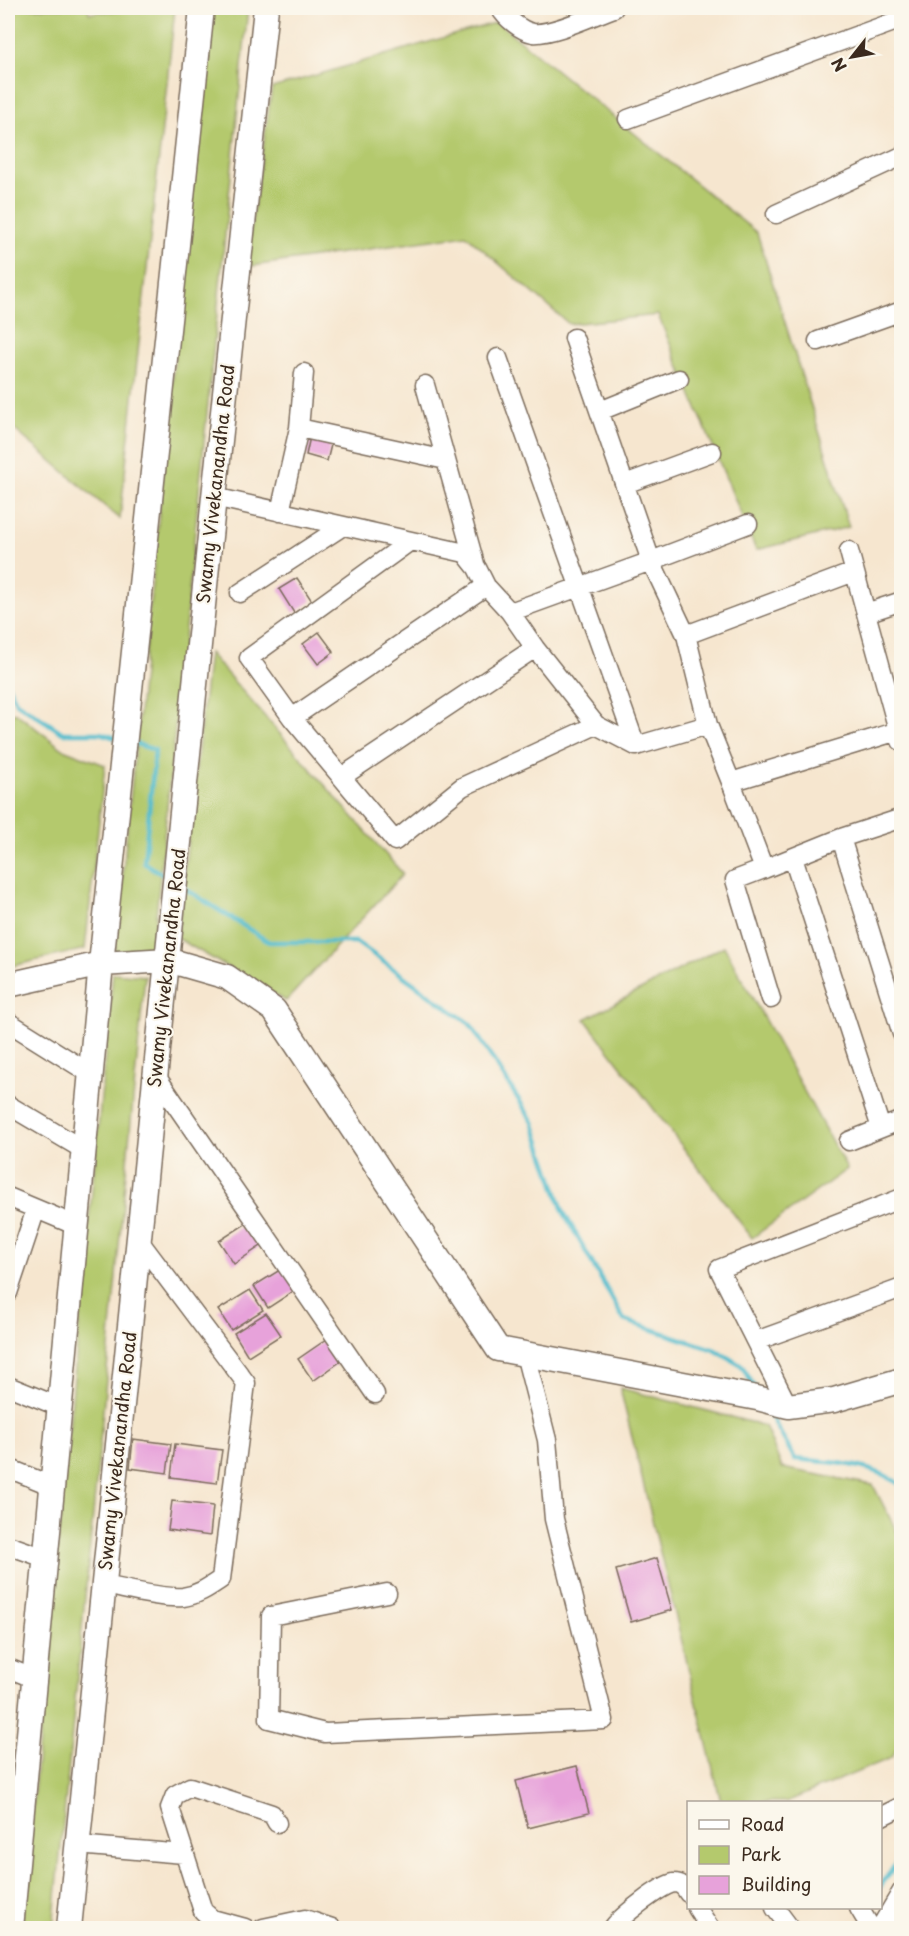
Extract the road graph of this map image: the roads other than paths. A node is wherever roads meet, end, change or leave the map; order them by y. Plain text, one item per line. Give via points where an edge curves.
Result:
1 (202, 8) edge
2 (266, 8) edge
3 (500, 8) edge
4 (614, 8) edge
5 (902, 19) edge
6 (628, 119) dead end
7 (902, 156) edge
8 (777, 214) dead end
9 (902, 310) edge
10 (574, 338) dead end
11 (819, 341) dead end
12 (498, 358) dead end
13 (304, 373) dead end
14 (679, 379) dead end
15 (425, 385) dead end
16 (600, 411) junction
17 (299, 428) junction
18 (711, 452) dead end
19 (446, 460) junction
20 (625, 484) junction
21 (214, 497) junction
22 (280, 512) junction
23 (748, 524) dead end
24 (343, 526) junction
25 (409, 542) junction
26 (849, 551) dead end
27 (651, 561) junction
28 (477, 568) junction
29 (854, 572) junction
30 (486, 586) junction
31 (579, 586) junction
32 (240, 593) dead end
33 (902, 602) edge
34 (510, 612) junction
35 (866, 614) junction
36 (686, 635) junction
37 (535, 648) junction
38 (292, 718) junction
39 (596, 725) junction
40 (708, 725) junction
41 (900, 737) edge
42 (636, 746) junction
43 (343, 776) junction
44 (731, 782) junction
45 (902, 818) edge
46 (841, 838) junction
47 (793, 858) junction
48 (764, 869) junction
49 (168, 960) junction
50 (101, 964) junction
51 (8, 985) edge
52 (771, 999) dead end
53 (8, 1022) edge
54 (902, 1034) edge
55 (91, 1074) junction
56 (156, 1076) junction
57 (8, 1106) edge
58 (902, 1120) edge
59 (881, 1128) junction
60 (849, 1140) dead end
61 (84, 1150) junction
62 (8, 1197) edge
63 (902, 1198) edge
64 (36, 1209) junction
65 (77, 1226) junction
66 (140, 1242) junction
67 (902, 1288) edge
68 (8, 1293) edge
69 (756, 1341) junction
70 (525, 1354) junction
71 (902, 1380) edge
72 (8, 1386) edge
73 (375, 1394) dead end
74 (788, 1405) junction
75 (60, 1407) junction
76 (8, 1468) edge
77 (52, 1486) junction
78 (8, 1545) edge
79 (45, 1558) junction
80 (104, 1585) junction
81 (387, 1593) dead end
82 (8, 1668) edge
83 (35, 1679) junction
84 (16, 1783) edge
85 (902, 1806) edge
86 (882, 1816) edge
87 (277, 1823) dead end
88 (77, 1845) junction
89 (184, 1854) junction
90 (687, 1891) edge
91 (902, 1891) edge
92 (699, 1909) edge
93 (776, 1909) edge
94 (860, 1909) edge
95 (10, 1929) edge
96 (69, 1929) edge
97 (245, 1929) edge
98 (262, 1929) edge
99 (332, 1929) edge
100 (613, 1929) edge
101 (710, 1929) edge
102 (790, 1929) edge
103 (871, 1929) edge
104 (880, 1929) edge

1 - 50 main road
2 - 21 main road, Swamy Vivekanandha Road
3 - 4 street via 520,28 545,33
5 - 6 street
7 - 8 street
9 - 11 street
10 - 16 street
12 - 31 street
13 - 17 street
14 - 16 street
15 - 19 street
16 - 20 street
17 - 19 street
17 - 22 street
18 - 20 street
19 - 28 street
20 - 27 street
21 - 22 street
21 - 49 main road, Swamy Vivekanandha Road
22 - 24 street
23 - 27 street
24 - 25 street
24 - 32 street
25 - 28 street via 465,553
25 - 38 street via 249,658
26 - 29 street
27 - 31 street
27 - 36 street
28 - 30 street
29 - 35 street
29 - 36 street
30 - 34 street
30 - 38 street
31 - 34 street
31 - 42 street
33 - 35 street
34 - 37 street
35 - 41 street
36 - 40 street
37 - 39 street
37 - 43 street
38 - 43 street
39 - 42 street
39 - 43 street via 462,788 395,841
40 - 42 street
40 - 44 street
41 - 44 street
44 - 48 street
45 - 46 street
46 - 47 street
46 - 54 street
47 - 48 street
47 - 59 street
48 - 52 street via 735,880
49 - 50 main road
49 - 56 main road, Swamy Vivekanandha Road
49 - 70 main road via 227,977 274,1010 498,1349
50 - 51 main road
50 - 55 main road
53 - 55 street
55 - 61 main road
56 - 66 main road, Swamy Vivekanandha Road
56 - 73 street
57 - 61 street
58 - 59 street
59 - 60 street
61 - 65 main road
62 - 64 street
63 - 69 street via 719,1269
64 - 65 street
64 - 68 street
65 - 75 main road
66 - 80 main road, Swamy Vivekanandha Road
66 - 80 street via 246,1383 221,1579 184,1597
67 - 69 street
69 - 74 street
70 - 74 main road
70 - 81 street via 547,1440 554,1519 604,1719 324,1733 269,1719 271,1616
71 - 74 main road via 834,1400
72 - 75 street
75 - 77 main road
76 - 77 street
77 - 79 main road
78 - 79 street
79 - 83 main road
80 - 88 main road, Swamy Vivekanandha Road
82 - 83 street
83 - 84 main road
84 - 95 main road
85 - 86 street
87 - 89 street via 272,1815 190,1788 175,1795 170,1808
88 - 89 street
88 - 96 main road, Swamy Vivekanandha Road
89 - 97 street via 203,1911 212,1919
90 - 100 street via 676,1883 666,1885
91 - 104 street
92 - 101 street
93 - 102 street
94 - 103 street
98 - 99 street via 305,1919

